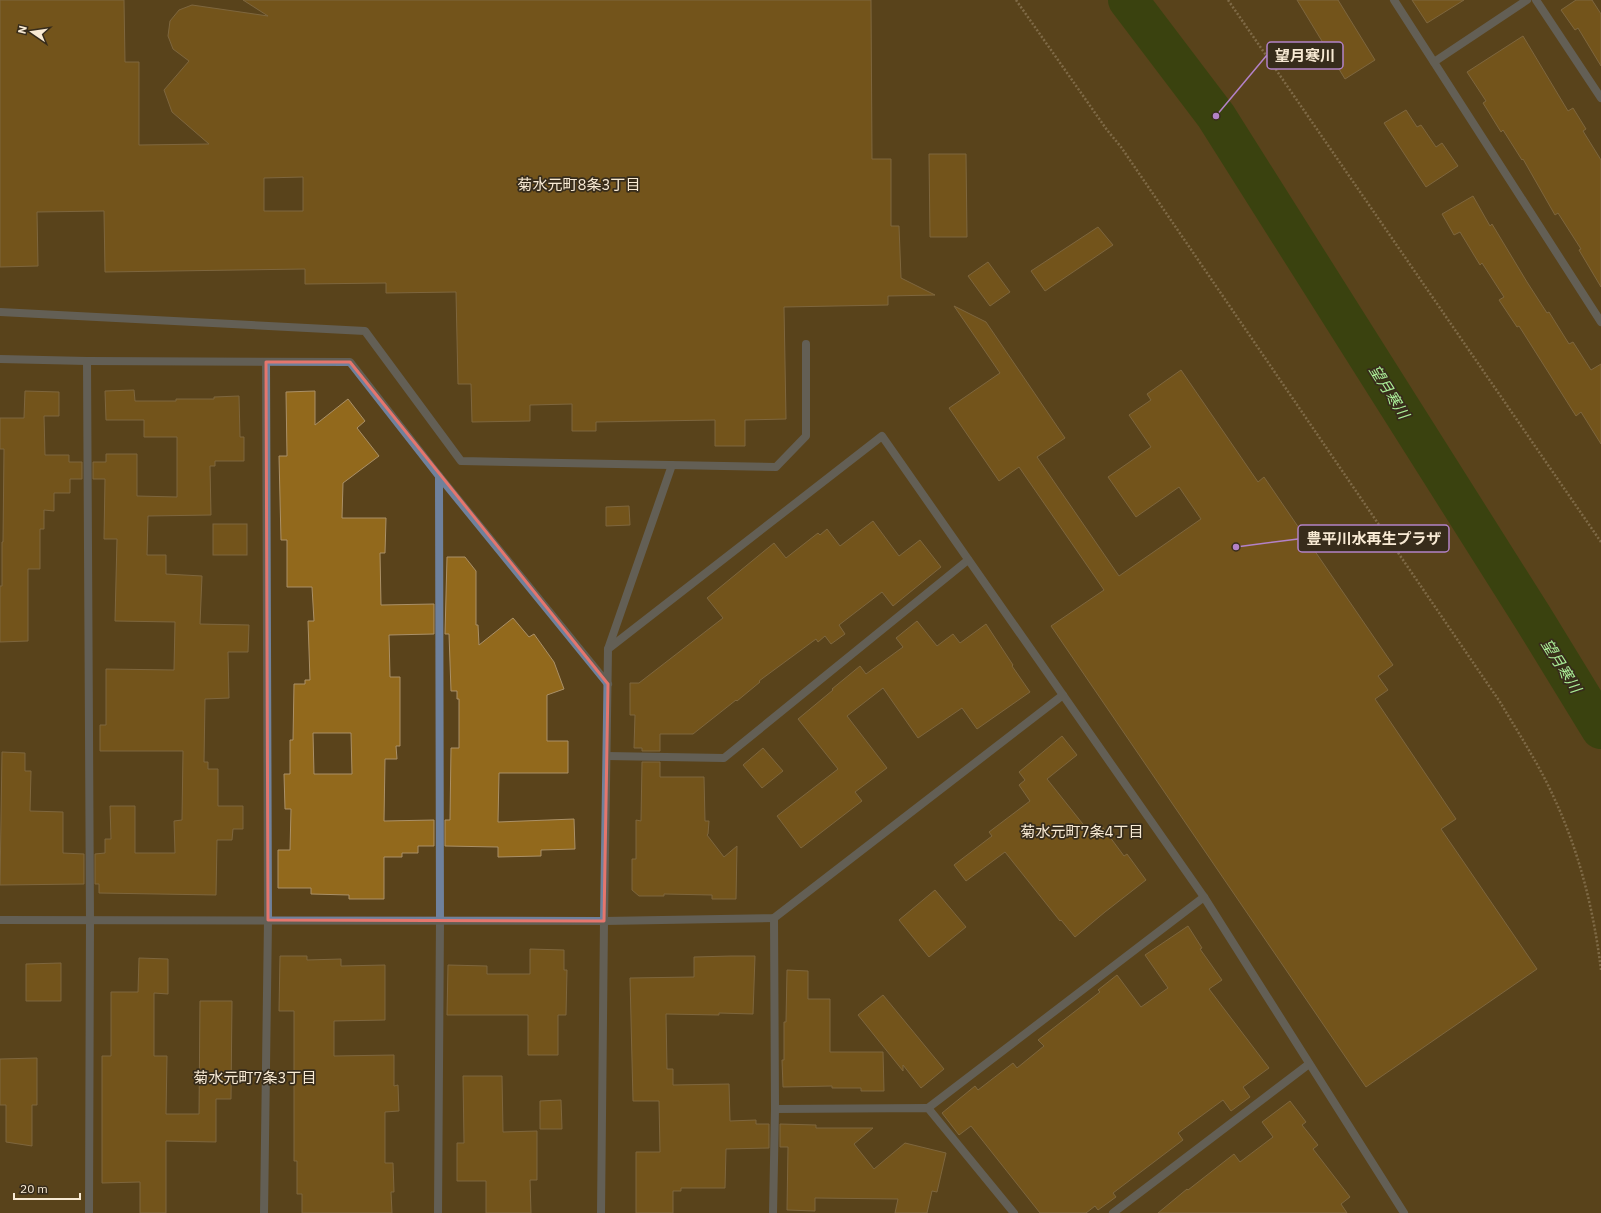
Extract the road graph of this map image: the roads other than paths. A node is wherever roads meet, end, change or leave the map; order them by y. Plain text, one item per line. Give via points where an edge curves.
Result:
1 (1394, 0) edge
2 (1527, 0) edge
3 (1536, 0) edge
4 (1434, 62) junction
5 (1601, 98) edge
6 (0, 312) edge
7 (1601, 322) edge
8 (806, 344) dead end
9 (0, 359) edge
10 (87, 361) junction
11 (266, 362) junction
12 (672, 465) junction
13 (439, 476) junction
14 (968, 560) junction
15 (608, 649) junction
16 (608, 684) junction
17 (1063, 695) junction
18 (607, 756) junction
19 (1204, 897) junction
20 (774, 918) junction
21 (0, 920) edge
22 (90, 920) junction
23 (268, 920) junction
24 (440, 920) junction
25 (604, 922) junction
26 (1309, 1064) junction
27 (928, 1108) junction
28 (775, 1109) junction
29 (88, 1213) edge
30 (264, 1213) edge
31 (438, 1213) edge
32 (601, 1213) edge
33 (773, 1213) edge
34 (1014, 1213) edge
35 (1113, 1213) edge
36 (1404, 1213) edge

1 - 4 street
2 - 4 street
3 - 5 street
4 - 7 street
6 - 12 street via 365,331 461,461
8 - 12 street via 806,436 776,467
9 - 10 street
10 - 11 street
10 - 22 street
11 - 13 street via 350,362
11 - 23 street
12 - 15 street
13 - 16 street
13 - 24 street
14 - 15 street via 882,436
14 - 17 street
14 - 18 street via 724,758
15 - 16 street
16 - 18 street
17 - 19 street
17 - 20 street
18 - 25 street
19 - 26 street
19 - 27 street
20 - 25 street
20 - 28 street
21 - 22 street
22 - 23 street
22 - 29 street
23 - 24 street
23 - 30 street
24 - 25 street
24 - 31 street
25 - 32 street
26 - 35 street
26 - 36 street
27 - 28 street
27 - 34 street
28 - 33 street

